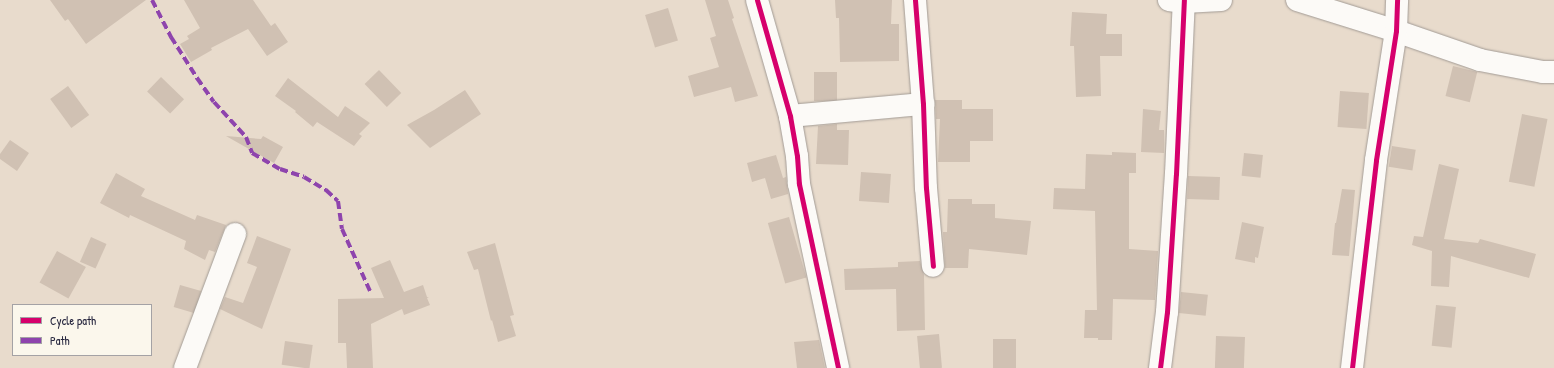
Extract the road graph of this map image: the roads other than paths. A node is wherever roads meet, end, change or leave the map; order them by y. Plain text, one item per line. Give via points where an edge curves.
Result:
1 (757, 0) edge
2 (915, 0) edge
3 (1221, 0) edge
4 (1297, 0) edge
5 (1397, 0) edge
6 (1179, 1) edge
7 (1396, 31) junction
8 (1554, 72) edge
9 (922, 104) junction
10 (790, 116) junction
11 (235, 234) dead end
12 (934, 266) dead end
13 (185, 368) edge
14 (838, 368) edge
15 (1160, 368) edge
16 (1352, 368) edge

1 - 10 street
2 - 9 street
3 - 6 street
4 - 7 street
5 - 7 street
6 - 15 street via 1174,197 1167,312
7 - 8 street via 1480,60
7 - 16 street via 1376,160
9 - 10 street
9 - 12 street via 926,188
10 - 14 street via 799,184
11 - 13 street

